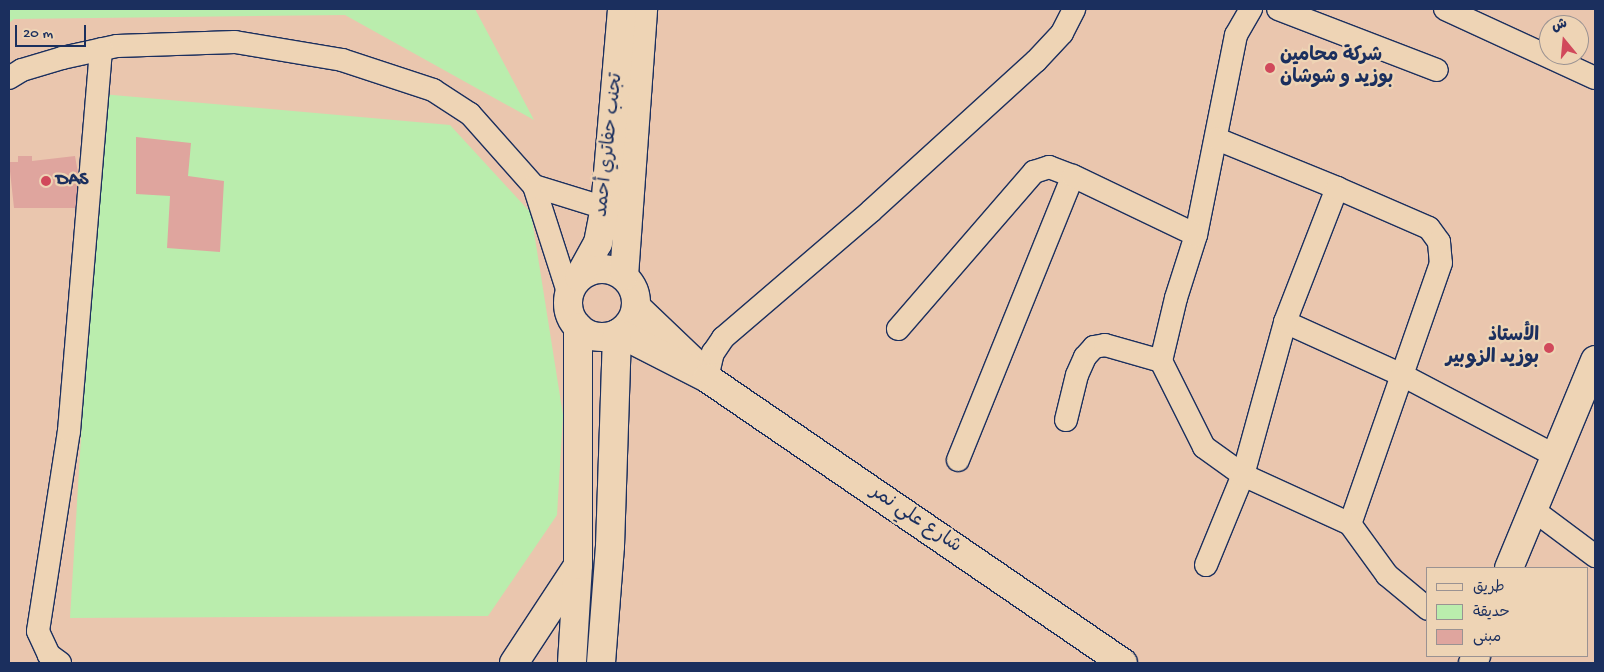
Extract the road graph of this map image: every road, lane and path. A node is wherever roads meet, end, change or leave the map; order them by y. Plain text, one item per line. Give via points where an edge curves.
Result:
1 (622, 9) edge
2 (643, 9) edge
3 (1074, 9) edge
4 (1251, 9) edge
5 (1278, 9) edge
6 (1445, 9) edge
7 (101, 49) junction
8 (1436, 70) dead end
9 (9, 78) edge
10 (1595, 78) edge
11 (1217, 140) junction
12 (1073, 176) junction
13 (534, 186) junction
14 (1337, 188) junction
15 (604, 208) junction
16 (1196, 235) junction
17 (624, 276) junction
18 (574, 286) junction
19 (636, 307) junction
20 (1285, 322) junction
21 (578, 327) junction
22 (898, 329) dead end
23 (618, 334) junction
24 (1595, 360) edge
25 (1161, 362) junction
26 (1402, 375) junction
27 (707, 378) junction
28 (1066, 420) dead end
29 (1554, 455) junction
30 (958, 460) dead end
31 (1243, 475) junction
32 (1532, 509) junction
33 (1350, 524) junction
34 (610, 546) junction
35 (1595, 556) edge
36 (578, 565) junction
37 (1206, 565) dead end
38 (1509, 567) edge
39 (1426, 607) edge
40 (60, 663) edge
41 (514, 663) edge
42 (572, 663) edge
43 (601, 663) edge
44 (1124, 663) edge

1 - 15 main road, تجنب حفاتري أحمد
2 - 17 main road, تجنب حفاتري أحمد
3 - 27 street via 1062,32 1036,61 871,211 723,338 713,353
4 - 11 street via 1236,35
5 - 8 street
6 - 10 street
7 - 9 street via 30,68
7 - 13 street via 173,42 235,42 342,60 433,90 470,114
7 - 40 street via 69,431 38,631 49,655
11 - 14 street
11 - 16 street
12 - 16 street
12 - 22 street via 1050,167 1034,172
12 - 30 street
13 - 15 street
13 - 18 street
14 - 20 street
14 - 26 street via 1429,228 1439,242 1441,263
15 - 18 main road, تجنب حفاتري أحمد via 598,243
16 - 25 street
17 - 18 main road via 603,269
17 - 19 main road via 636,296
18 - 21 main road via 571,317
19 - 23 main road via 633,318
19 - 27 main road, شارع علي نمر via 686,352
20 - 26 street
20 - 31 street
21 - 23 main road via 596,337
21 - 36 main road
23 - 27 main road, شارع علي نمر
23 - 34 main road
24 - 29 main road
25 - 28 street via 1105,345 1094,347 1077,375
25 - 31 street via 1204,447
26 - 29 street
26 - 33 street
27 - 44 main road, شارع علي نمر
29 - 32 main road
31 - 33 street
31 - 37 street
32 - 35 street
32 - 38 main road
33 - 39 street via 1387,575
34 - 36 main road
34 - 43 main road
36 - 41 main road
36 - 42 main road

